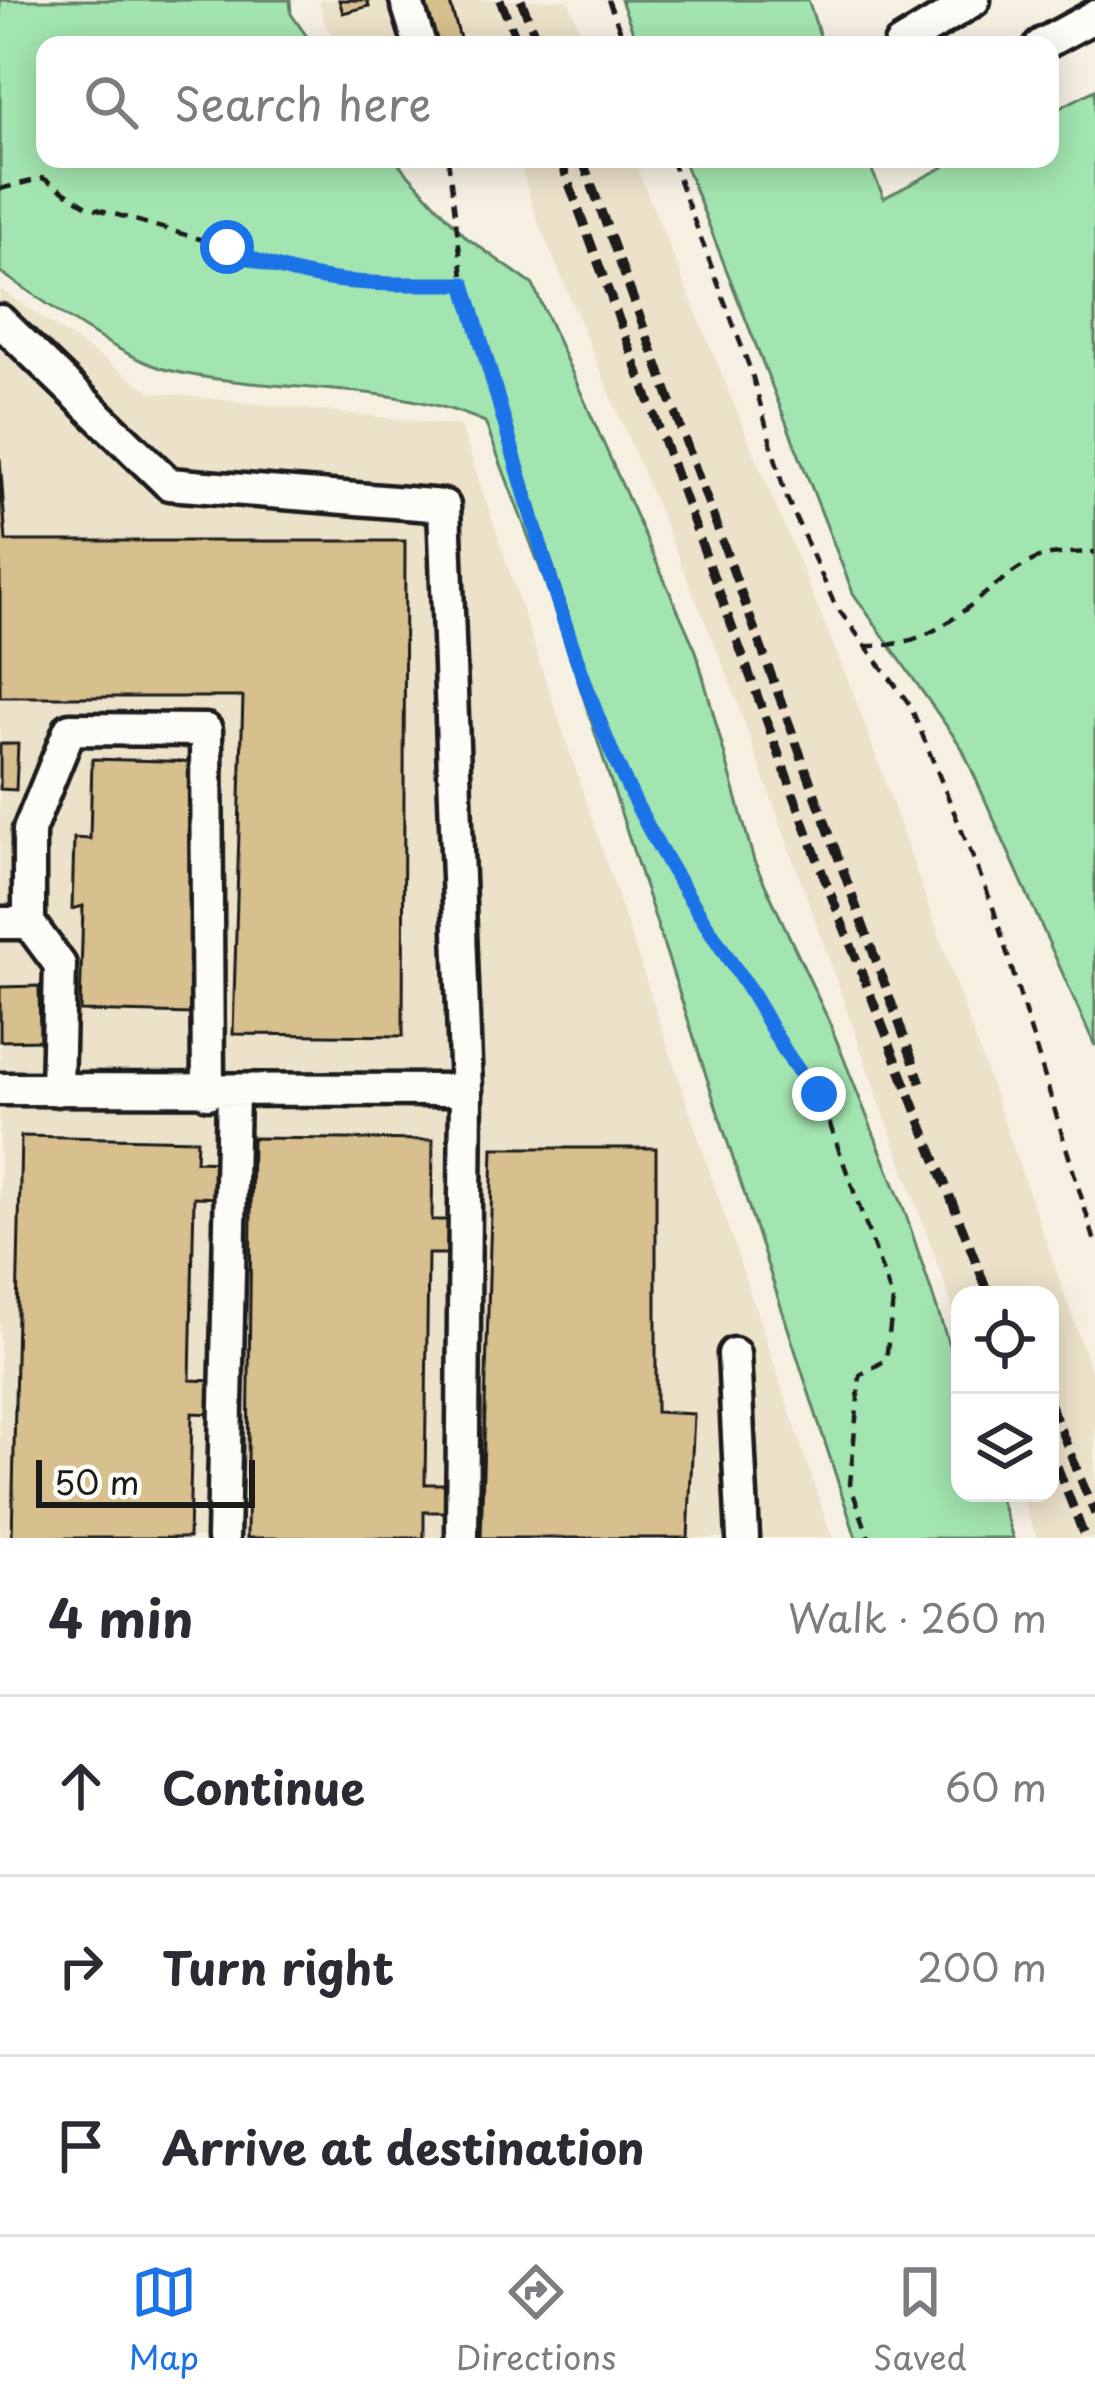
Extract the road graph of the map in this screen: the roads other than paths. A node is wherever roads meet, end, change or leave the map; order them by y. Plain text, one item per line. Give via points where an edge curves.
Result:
1 (406, 0) edge
2 (974, 0) edge
3 (928, 11) edge
4 (1095, 16) edge
5 (417, 36) edge
6 (907, 36) edge
7 (1058, 36) edge
8 (0, 321) edge
9 (15, 923) edge
10 (0, 1089) edge
11 (57, 1090) junction
12 (466, 1090) junction
13 (220, 1093) junction
14 (734, 1354) dead end
15 (223, 1538) edge
16 (462, 1538) edge
17 (743, 1538) edge

1 - 5 lane
2 - 3 lane
3 - 6 lane
4 - 7 lane
8 - 12 lane via 169,484 444,506
9 - 11 lane via 60,965
9 - 13 lane via 29,830 70,729 206,730
10 - 11 lane
11 - 13 lane
12 - 13 lane
12 - 16 lane
13 - 15 lane
14 - 17 lane

